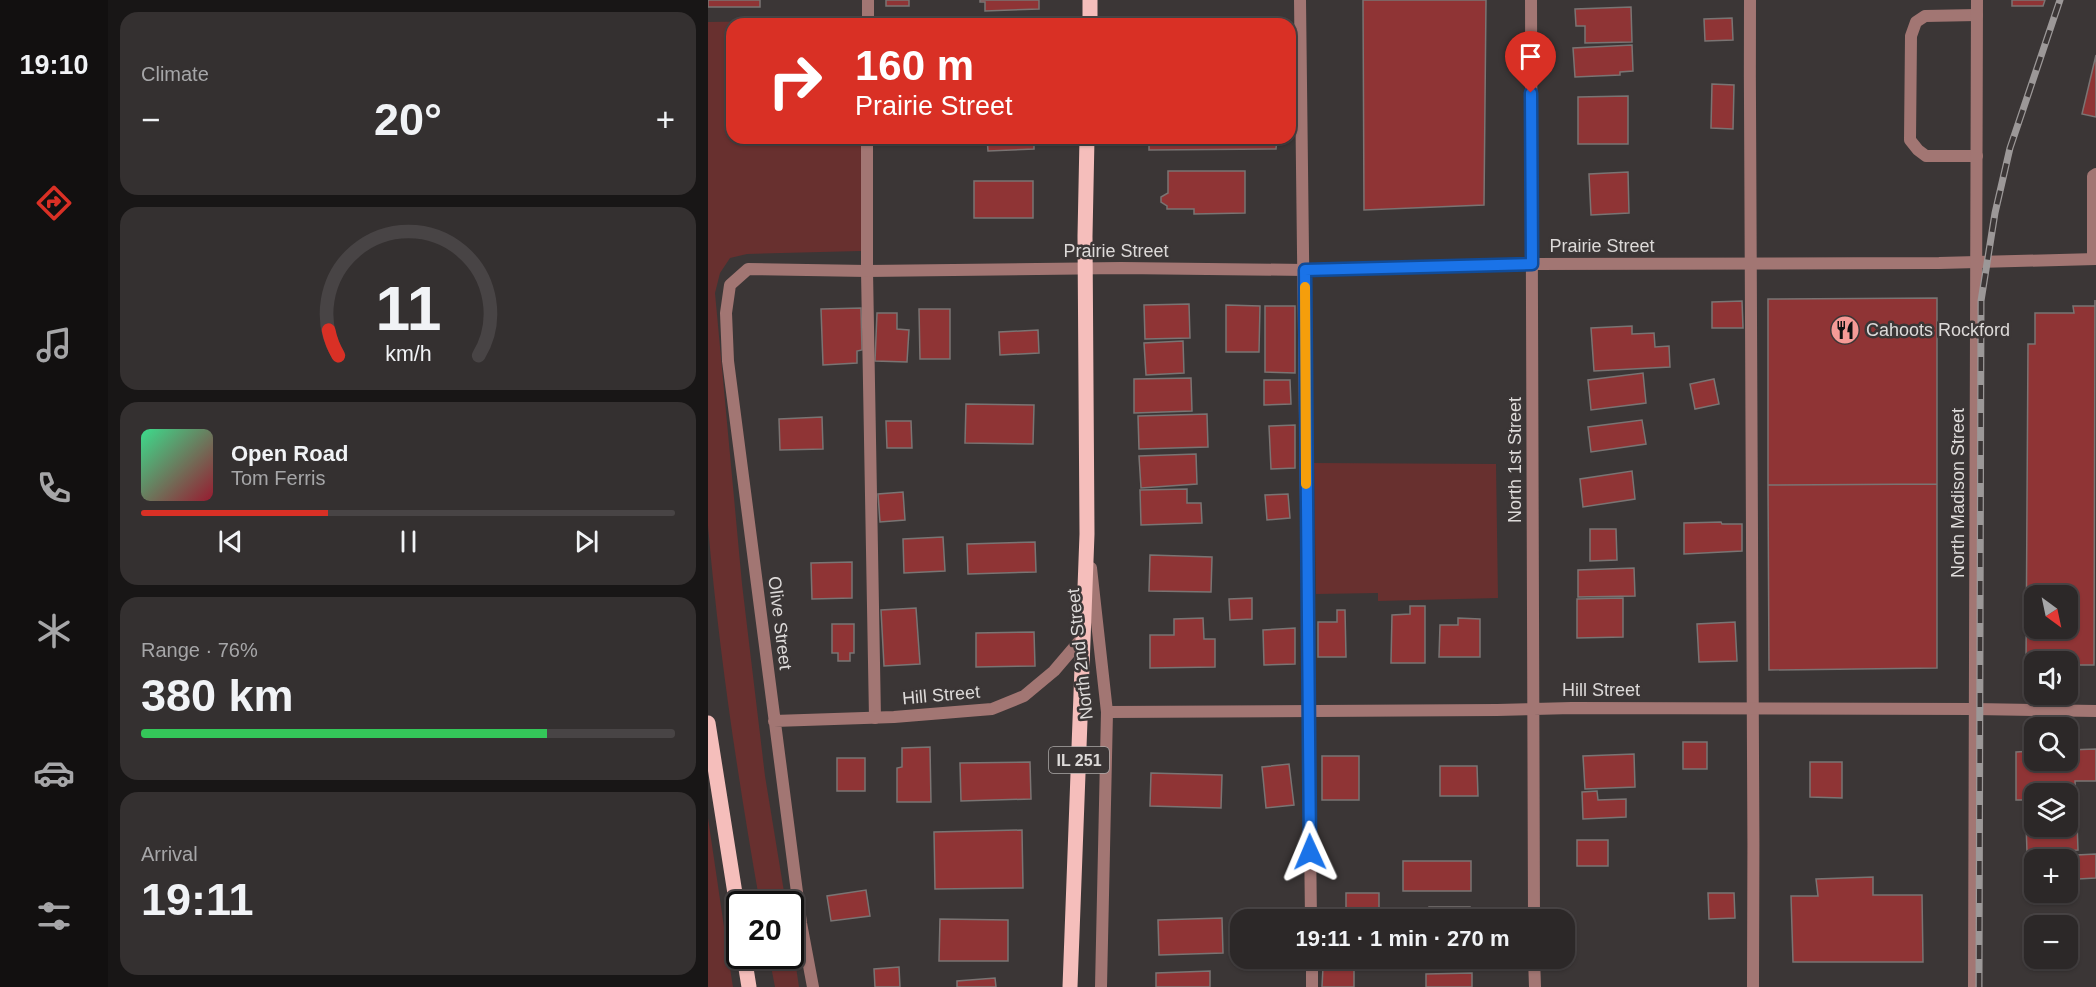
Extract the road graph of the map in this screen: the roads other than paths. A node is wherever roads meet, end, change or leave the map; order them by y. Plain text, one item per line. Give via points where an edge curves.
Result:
1 (867, 0) edge
2 (1090, 0) edge
3 (1300, 0) edge
4 (1531, 0) edge
5 (1750, 0) edge
6 (1977, 0) edge
7 (1977, 15) junction
8 (867, 18) edge
9 (1090, 18) edge
10 (867, 144) edge
11 (1087, 144) edge
12 (1977, 156) junction
13 (2096, 174) edge
14 (2095, 259) edge
15 (1977, 262) junction
16 (1532, 264) junction
17 (1749, 264) junction
18 (1086, 269) junction
19 (748, 270) joint
20 (1305, 270) junction
21 (867, 272) junction
22 (1087, 534) junction
23 (1083, 637) junction
24 (1533, 708) junction
25 (1755, 708) junction
26 (1975, 709) junction
27 (1308, 711) junction
28 (2096, 711) edge
29 (1107, 712) junction
30 (875, 718) junction
31 (774, 721) junction
32 (708, 723) edge
33 (735, 891) edge
34 (1311, 909) edge
35 (1534, 909) edge
36 (746, 969) edge
37 (1312, 969) edge
38 (1534, 969) edge
39 (749, 987) edge
40 (813, 987) edge
41 (1070, 987) edge
42 (1101, 987) edge
43 (1312, 987) edge
44 (1534, 987) edge
45 (1753, 987) edge
46 (1974, 987) edge

1 - 8 street
2 - 9 main road
3 - 20 street
4 - 16 street, North 1st Street
5 - 17 street
6 - 7 street, North Madison Street
7 - 12 street, North Madison Street
7 - 12 street via 1925,16 1916,22 1911,36 1910,140 1926,156
10 - 21 street
11 - 18 main road, North 2nd Street / IL 251
12 - 15 street, North Madison Street
13 - 14 street
14 - 15 street, Prairie Street
15 - 17 street, Prairie Street
15 - 26 street, North Madison Street
16 - 17 street, Prairie Street
16 - 20 street, Prairie Street
16 - 24 street, North 1st Street
17 - 25 street
18 - 20 street, Prairie Street
18 - 21 street, Prairie Street
18 - 22 main road, North 2nd Street / IL 251
19 - 21 street, Prairie Street
19 - 31 street, Olive Street via 730,285 726,312 728,361
20 - 27 street
21 - 30 street
22 - 23 main road, North 2nd Street / IL 251
22 - 29 street, North 2nd Street
23 - 30 street, Hill Street via 1039,684 1003,705
23 - 41 main road, North 2nd Street / IL 251
24 - 25 street, Hill Street
24 - 27 street, Hill Street
24 - 35 street, North 1st Street
25 - 26 street, Hill Street
25 - 45 street
26 - 28 street, Hill Street
26 - 46 street, North Madison Street
27 - 29 street, Hill Street
27 - 34 street
29 - 42 street, North 2nd Street
30 - 31 street, Hill Street
31 - 40 street, Olive Street
32 - 33 main road
36 - 39 main road
37 - 43 street
38 - 44 street

